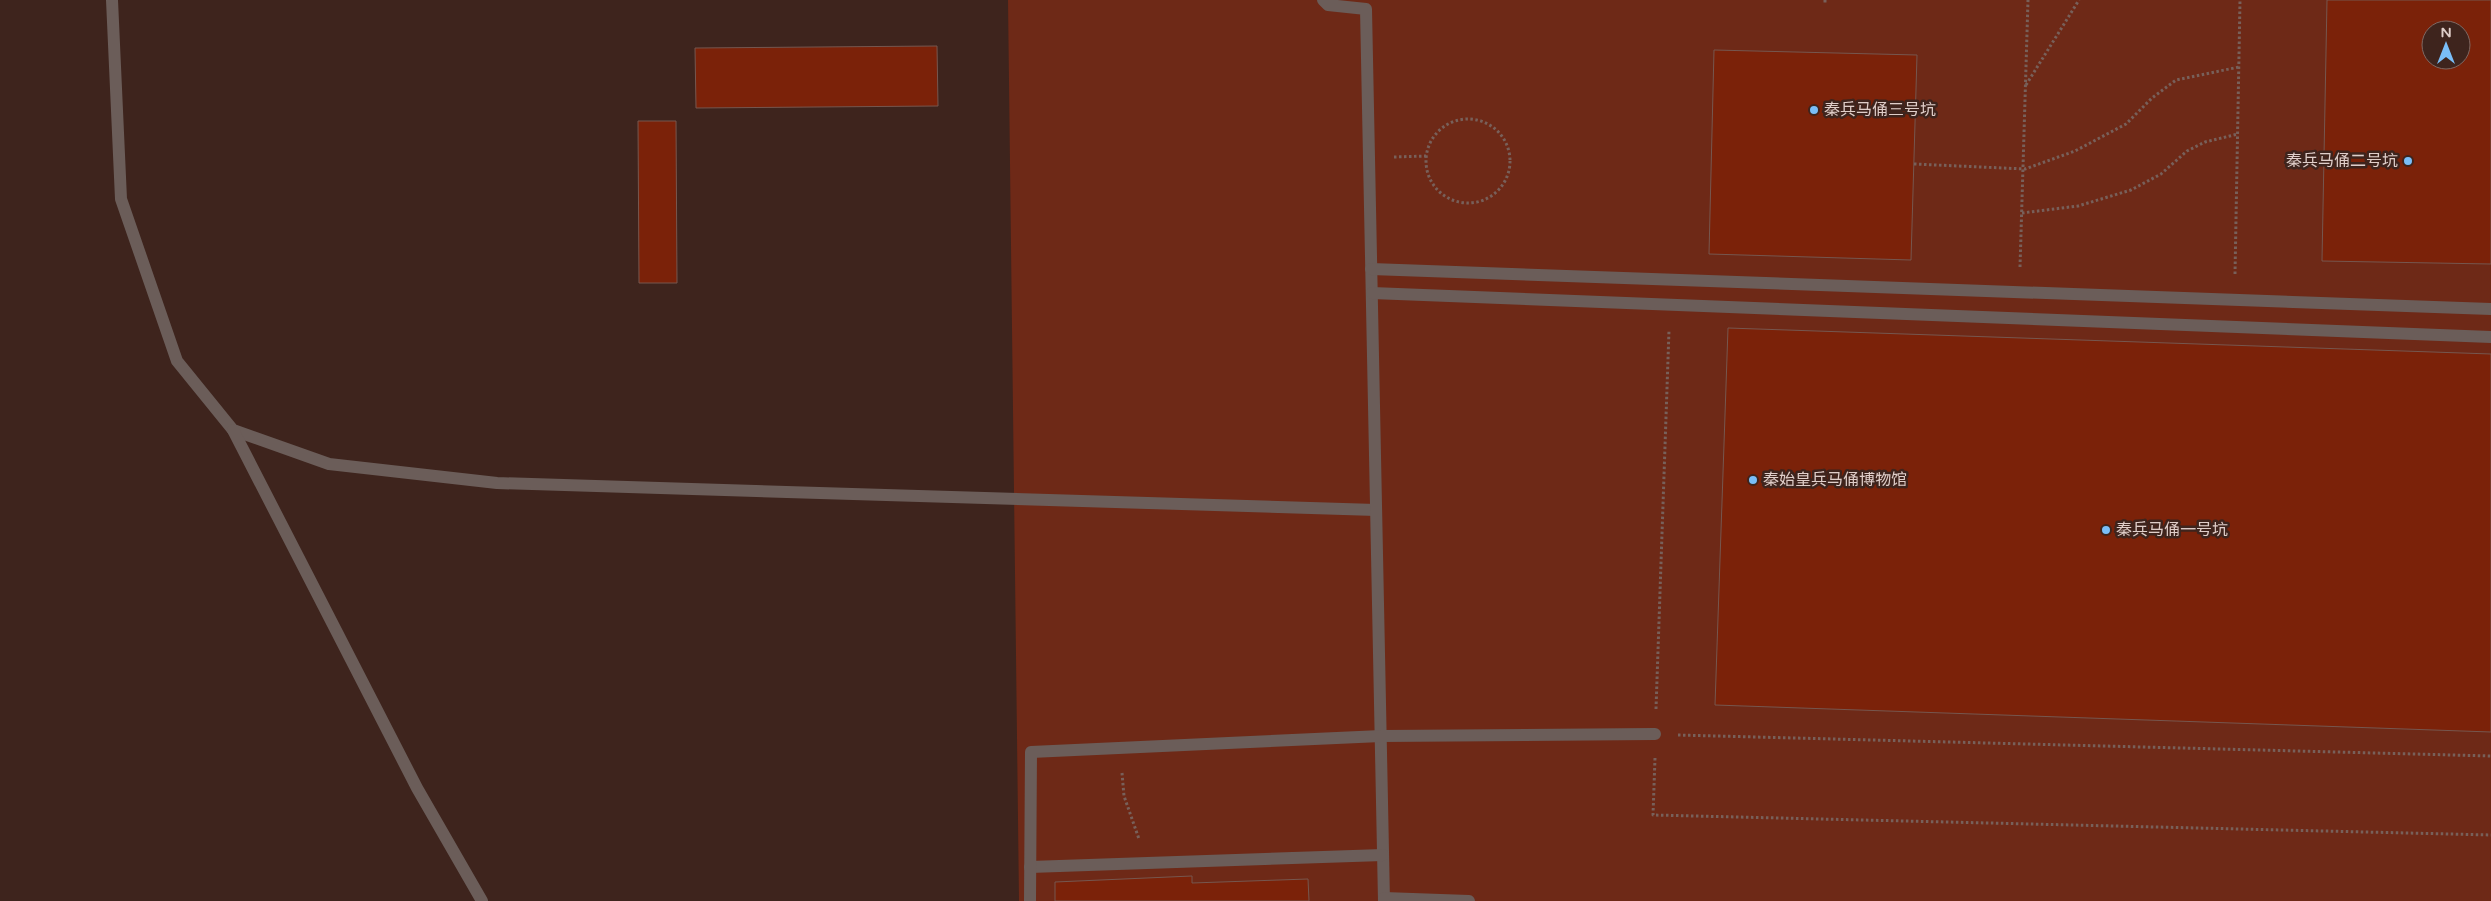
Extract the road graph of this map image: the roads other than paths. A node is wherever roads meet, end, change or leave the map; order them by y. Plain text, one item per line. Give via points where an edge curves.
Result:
1 (112, 0) edge
2 (1323, 0) edge
3 (1372, 269) junction
4 (1372, 293) junction
5 (2491, 308) edge
6 (2491, 337) edge
7 (233, 430) junction
8 (1376, 510) junction
9 (1655, 734) road end
10 (1381, 736) junction
11 (1383, 855) junction
12 (1030, 867) junction
13 (1384, 900) edge
14 (482, 901) edge
15 (1030, 901) edge
16 (1469, 901) edge

1 - 7 street via 121,199 177,360
2 - 3 street via 1328,5 1366,8
3 - 4 street
3 - 5 street
4 - 6 street
4 - 8 street
7 - 8 street via 329,464 497,483
7 - 14 street via 417,788
8 - 10 street
9 - 10 street
10 - 11 street
10 - 12 street via 1031,752
11 - 12 street
11 - 13 street
12 - 15 street
13 - 16 street

